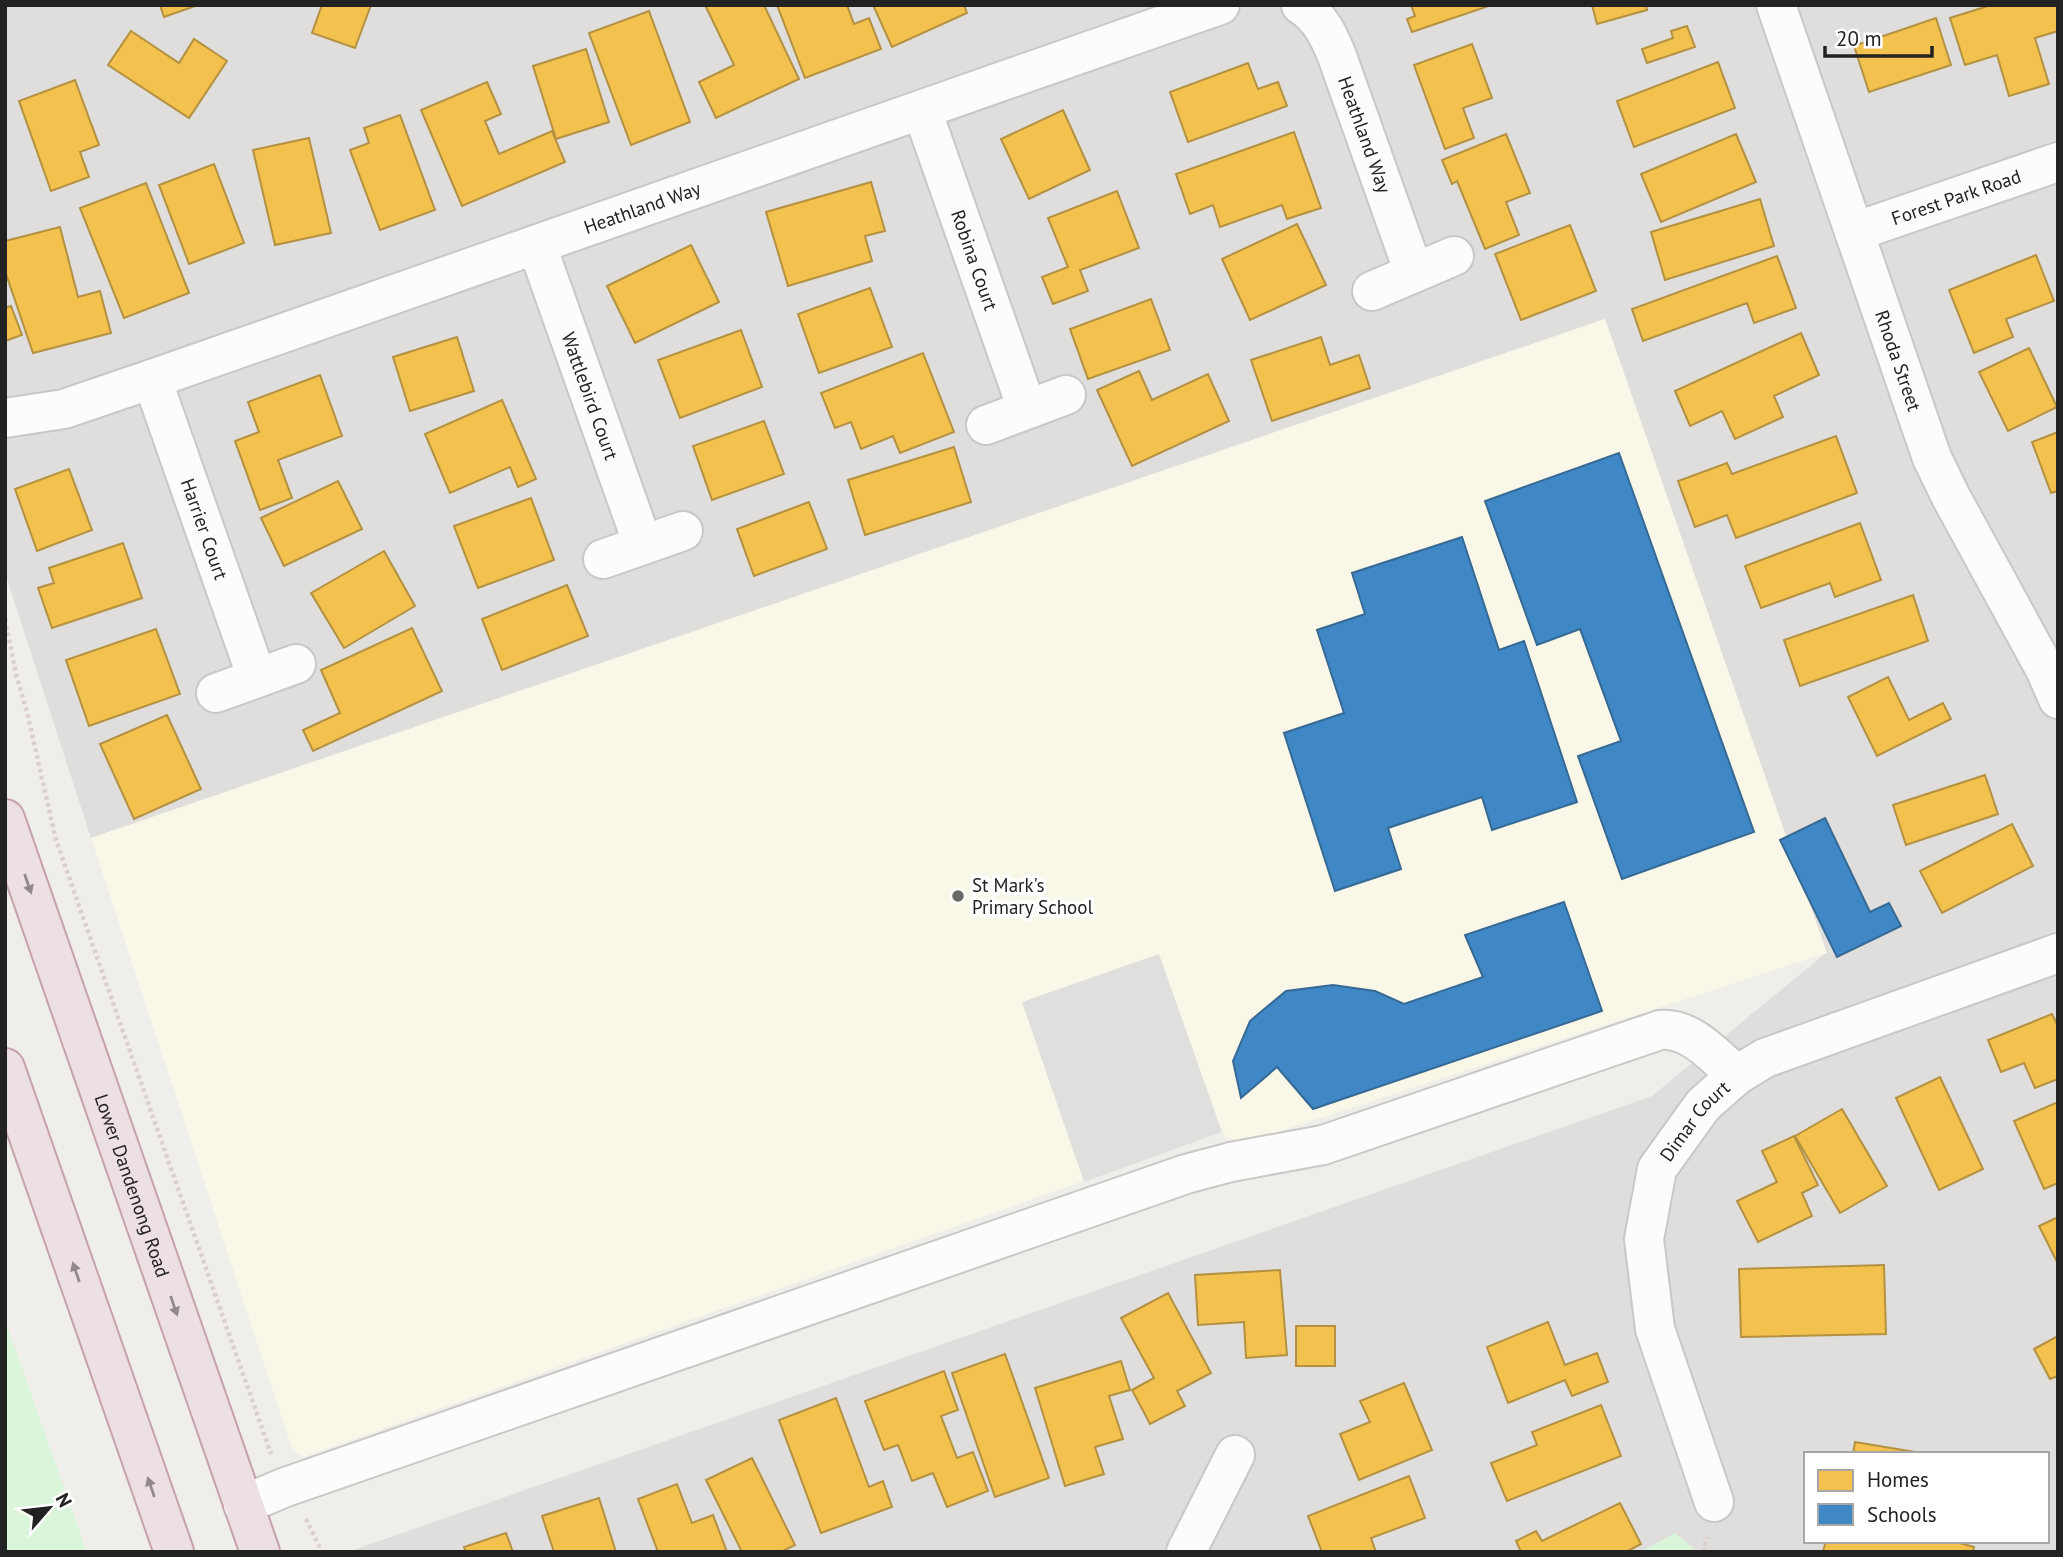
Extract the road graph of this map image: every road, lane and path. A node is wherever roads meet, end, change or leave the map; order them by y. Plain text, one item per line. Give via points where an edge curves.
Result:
1 (1220, 5) edge
2 (1301, 5) edge
3 (1776, 5) edge
4 (922, 110) junction
5 (2058, 162) edge
6 (1854, 232) junction
7 (537, 246) junction
8 (1454, 256) dead end
9 (1414, 274) junction
10 (1372, 290) dead end
11 (152, 379) junction
12 (1066, 395) dead end
13 (64, 409) junction
14 (1027, 409) junction
15 (5, 418) edge
16 (986, 425) dead end
17 (5, 440) edge
18 (682, 531) dead end
19 (643, 545) junction
20 (603, 559) dead end
21 (5, 619) edge
22 (296, 664) dead end
23 (257, 678) junction
24 (216, 694) dead end
25 (2058, 699) edge
26 (5, 819) edge
27 (2058, 953) edge
28 (5, 1068) edge
29 (1737, 1075) junction
30 (1235, 1455) dead end
31 (283, 1488) junction
32 (1714, 1502) dead end
33 (243, 1505) junction
34 (174, 1552) edge
35 (260, 1552) edge
36 (322, 1552) edge
37 (1186, 1552) edge

1 - 4 street, Heathland Way
2 - 9 street, Heathland Way via 1322,24 1338,56
3 - 6 street, Rhoda Street
4 - 7 street, Heathland Way
4 - 14 street, Robina Court
5 - 6 street, Forest Park Road
6 - 25 street, Rhoda Street via 1932,458
7 - 11 street, Heathland Way
7 - 19 street, Wattlebird Court
8 - 9 street
9 - 10 street
11 - 13 street, Heathland Way
11 - 23 street, Harrier Court
12 - 14 street
13 - 15 street, Heathland Way
13 - 17 street, Heathland Way
14 - 16 street
18 - 19 street
19 - 20 street
21 - 31 path via 56,840
22 - 23 street
23 - 24 street
26 -> 33 highway, Lower Dandenong Road
27 - 29 street, Dimar Court via 1765,1058
34 -> 28 highway
29 - 31 street via 1698,1042 1671,1029 1660,1030 1323,1145 1186,1174
29 - 32 street, Dimar Court via 1703,1105 1657,1170 1644,1239 1656,1329
30 - 37 street
31 - 33 street
31 - 36 path via 304,1515
33 - 35 highway, Lower Dandenong Road

